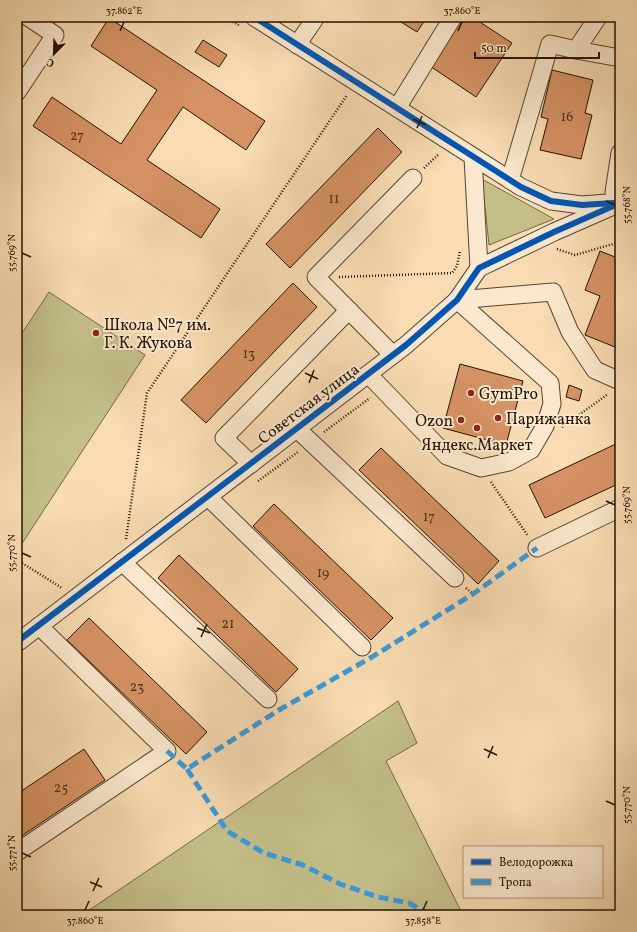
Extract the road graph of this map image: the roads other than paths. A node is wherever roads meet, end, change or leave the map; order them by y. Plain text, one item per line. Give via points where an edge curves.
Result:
1 (28, 17) edge
2 (254, 17) edge
3 (316, 17) edge
4 (453, 17) edge
5 (598, 17) edge
6 (297, 45) junction
7 (576, 50) junction
8 (620, 58) edge
9 (17, 92) edge
10 (397, 108) junction
11 (620, 153) edge
12 (473, 156) junction
13 (413, 178) road end
14 (510, 180) junction
15 (620, 202) edge
16 (479, 268) junction
17 (457, 300) junction
18 (349, 310) junction
19 (393, 355) junction
20 (368, 374) junction
21 (617, 386) edge
22 (297, 429) junction
23 (251, 464) junction
24 (208, 497) junction
25 (620, 508) edge
26 (536, 548) road end
27 (122, 562) junction
28 (455, 578) dead end
29 (39, 626) junction
30 (17, 642) edge
31 (362, 647) dead end
32 (268, 699) dead end
33 (17, 852) edge

1 - 9 street via 59,37
2 - 6 street
3 - 6 street
4 - 10 street
5 - 7 street
6 - 10 street
7 - 8 street
7 - 14 street via 550,44
10 - 12 street
11 - 15 street via 614,192
12 - 14 street
12 - 16 street
13 - 18 street via 316,277
14 - 15 street via 551,201 582,205
15 - 16 street, Советская улица
16 - 17 street, Советская улица
17 - 19 street, Советская улица
17 - 20 street via 550,383 552,404 545,426 531,450 509,462 481,468 447,456
17 - 21 street via 553,292 570,332 595,370
18 - 19 street
18 - 23 street via 224,438
19 - 20 street, Советская улица
20 - 22 street, Советская улица
22 - 23 street, Советская улица
22 - 28 street
23 - 24 street, Советская улица
24 - 27 street, Советская улица
24 - 31 street
25 - 26 street
27 - 29 street, Советская улица
27 - 32 street
29 - 30 street, Советская улица
29 - 33 street via 167,751

